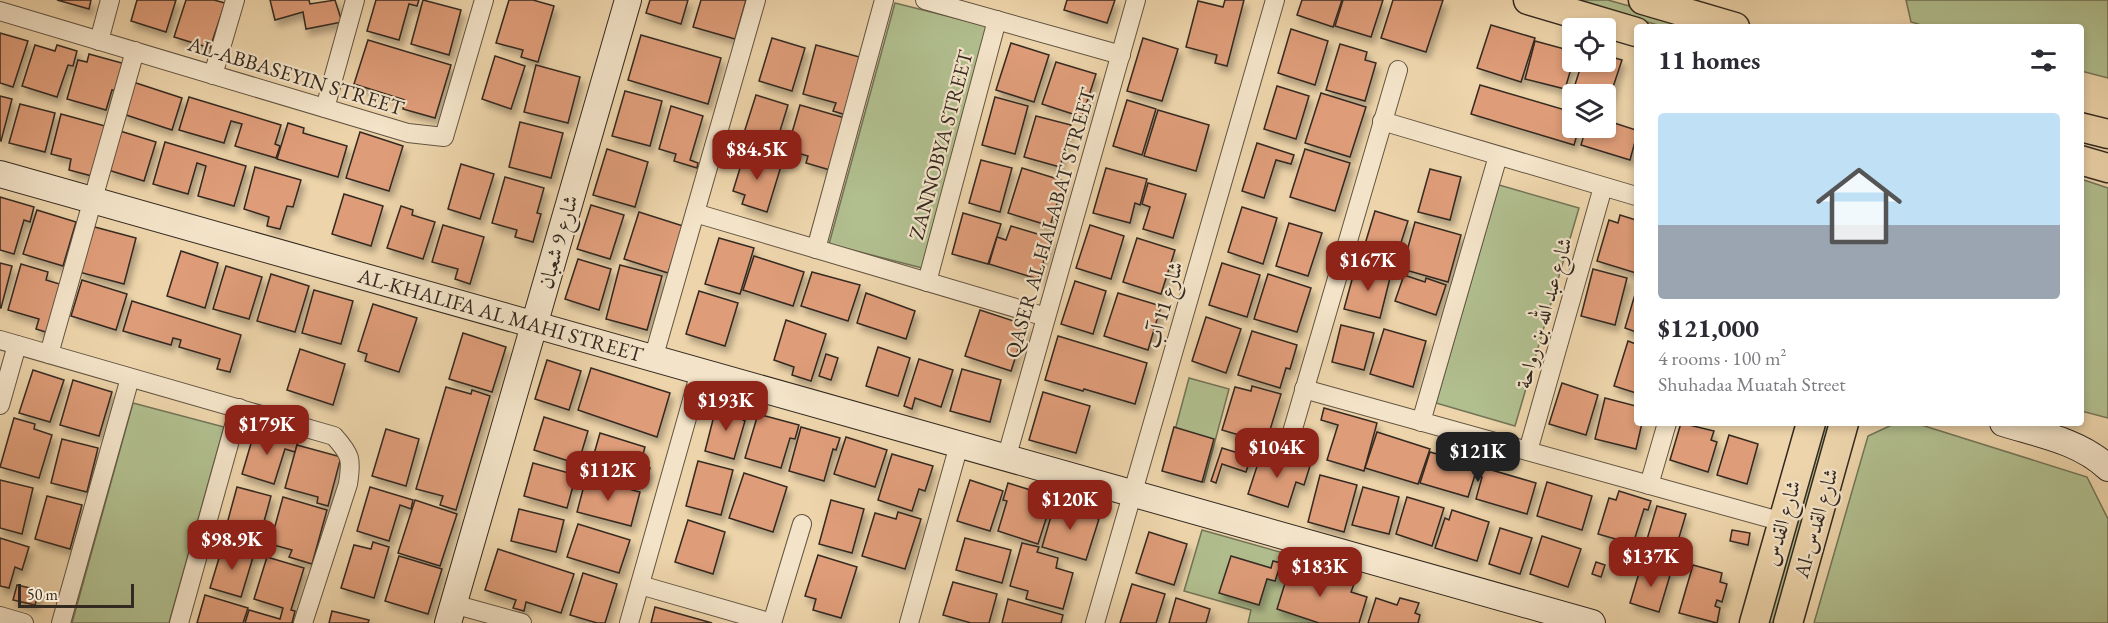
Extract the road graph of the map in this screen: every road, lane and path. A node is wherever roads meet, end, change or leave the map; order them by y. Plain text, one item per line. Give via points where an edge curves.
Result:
1 (110, 0) edge
2 (235, 0) edge
3 (355, 0) edge
4 (484, 0) edge
5 (628, 0) edge
6 (756, 0) edge
7 (884, 0) edge
8 (925, 0) edge
9 (1136, 0) edge
10 (1275, 0) edge
11 (1528, 0) edge
12 (1646, 0) edge
13 (0, 11) edge
14 (997, 20) junction
15 (1726, 24) edge
16 (1634, 31) edge
17 (99, 40) junction
18 (135, 51) junction
19 (1121, 55) junction
20 (1398, 70) dead end
21 (213, 75) junction
22 (325, 108) junction
23 (1382, 121) junction
24 (2084, 128) edge
25 (2108, 134) edge
26 (1498, 156) junction
27 (2084, 161) edge
28 (2108, 168) edge
29 (0, 174) edge
30 (1603, 187) junction
31 (1634, 195) edge
32 (92, 201) junction
33 (695, 213) junction
34 (816, 249) junction
35 (927, 282) junction
36 (1046, 317) junction
37 (534, 325) junction
38 (8, 343) edge
39 (49, 354) junction
40 (653, 359) junction
41 (700, 372) junction
42 (130, 378) junction
43 (1304, 389) junction
44 (0, 405) edge
45 (238, 408) junction
46 (1421, 422) junction
47 (1666, 426) edge
48 (1810, 426) edge
49 (1843, 426) edge
50 (2012, 426) edge
51 (1290, 439) dead end
52 (959, 445) junction
53 (1528, 451) junction
54 (1006, 459) junction
55 (2108, 468) edge
56 (1649, 485) junction
57 (1133, 494) junction
58 (1783, 522) junction
59 (802, 524) dead end
60 (640, 585) junction
61 (451, 613) edge
62 (0, 616) edge
63 (24, 623) edge
64 (61, 623) edge
65 (179, 623) edge
66 (303, 623) edge
67 (522, 623) edge
68 (629, 623) edge
69 (772, 623) edge
70 (909, 623) edge
71 (1095, 623) edge
72 (1592, 623) edge
73 (1754, 623) edge
74 (1788, 623) edge

1 - 17 street
2 - 21 street
3 - 22 street
4 - 22 street, AL-ABBASEYIN STREET via 444,137 408,133
5 - 37 street, شارع 9 شعبان
6 - 33 street
7 - 34 street
8 - 14 street
9 - 19 street, QASER AL HALABAT STREET
10 - 57 street, شارع 11 آب
11 - 16 main road
12 - 15 main road
13 - 17 street, AL-ABBASEYIN STREET
14 - 19 street
14 - 35 street, ZANNOBYA STREET
17 - 18 street, AL-ABBASEYIN STREET
18 - 21 street, AL-ABBASEYIN STREET
18 - 32 street
19 - 36 street, QASER AL HALABAT STREET
20 - 23 street
21 - 22 street, AL-ABBASEYIN STREET
23 - 26 street
23 - 43 street
24 - 25 main road
26 - 30 street
26 - 46 street
27 - 28 main road
29 - 32 street, AL-KHALIFA AL MAHI STREET
30 - 31 street
30 - 53 street, شارع عبد الله بن رواحة
32 - 37 street, AL-KHALIFA AL MAHI STREET
32 - 39 street
33 - 34 street
33 - 40 street
34 - 35 street
35 - 36 street
36 - 54 street, QASER AL HALABAT STREET
37 - 40 street, AL-KHALIFA AL MAHI STREET
37 - 61 street, شارع 9 شعبان
38 - 39 street
38 - 44 street
39 - 42 street
40 - 41 street, AL-KHALIFA AL MAHI STREET
41 - 52 street, AL-KHALIFA AL MAHI STREET
41 - 60 street
42 - 45 street
42 - 64 street
43 - 46 street
43 - 51 street
45 - 65 street
45 - 66 street via 334,436 348,452 348,484
46 - 53 street
47 - 56 street
48 - 58 main road, شارع القدس
49 - 74 main road, Al-شارع القدس
50 - 55 street via 2088,452
52 - 54 street, AL-KHALIFA AL MAHI STREET
52 - 70 street
53 - 56 street
54 - 57 street, AL-KHALIFA AL MAHI STREET
56 - 58 street
57 - 71 street, شارع 11 آب
57 - 72 street, AL-KHALIFA AL MAHI STREET
58 - 73 main road, شارع القدس
59 - 69 street
60 - 68 street
60 - 69 street
61 - 67 street
62 - 63 street

